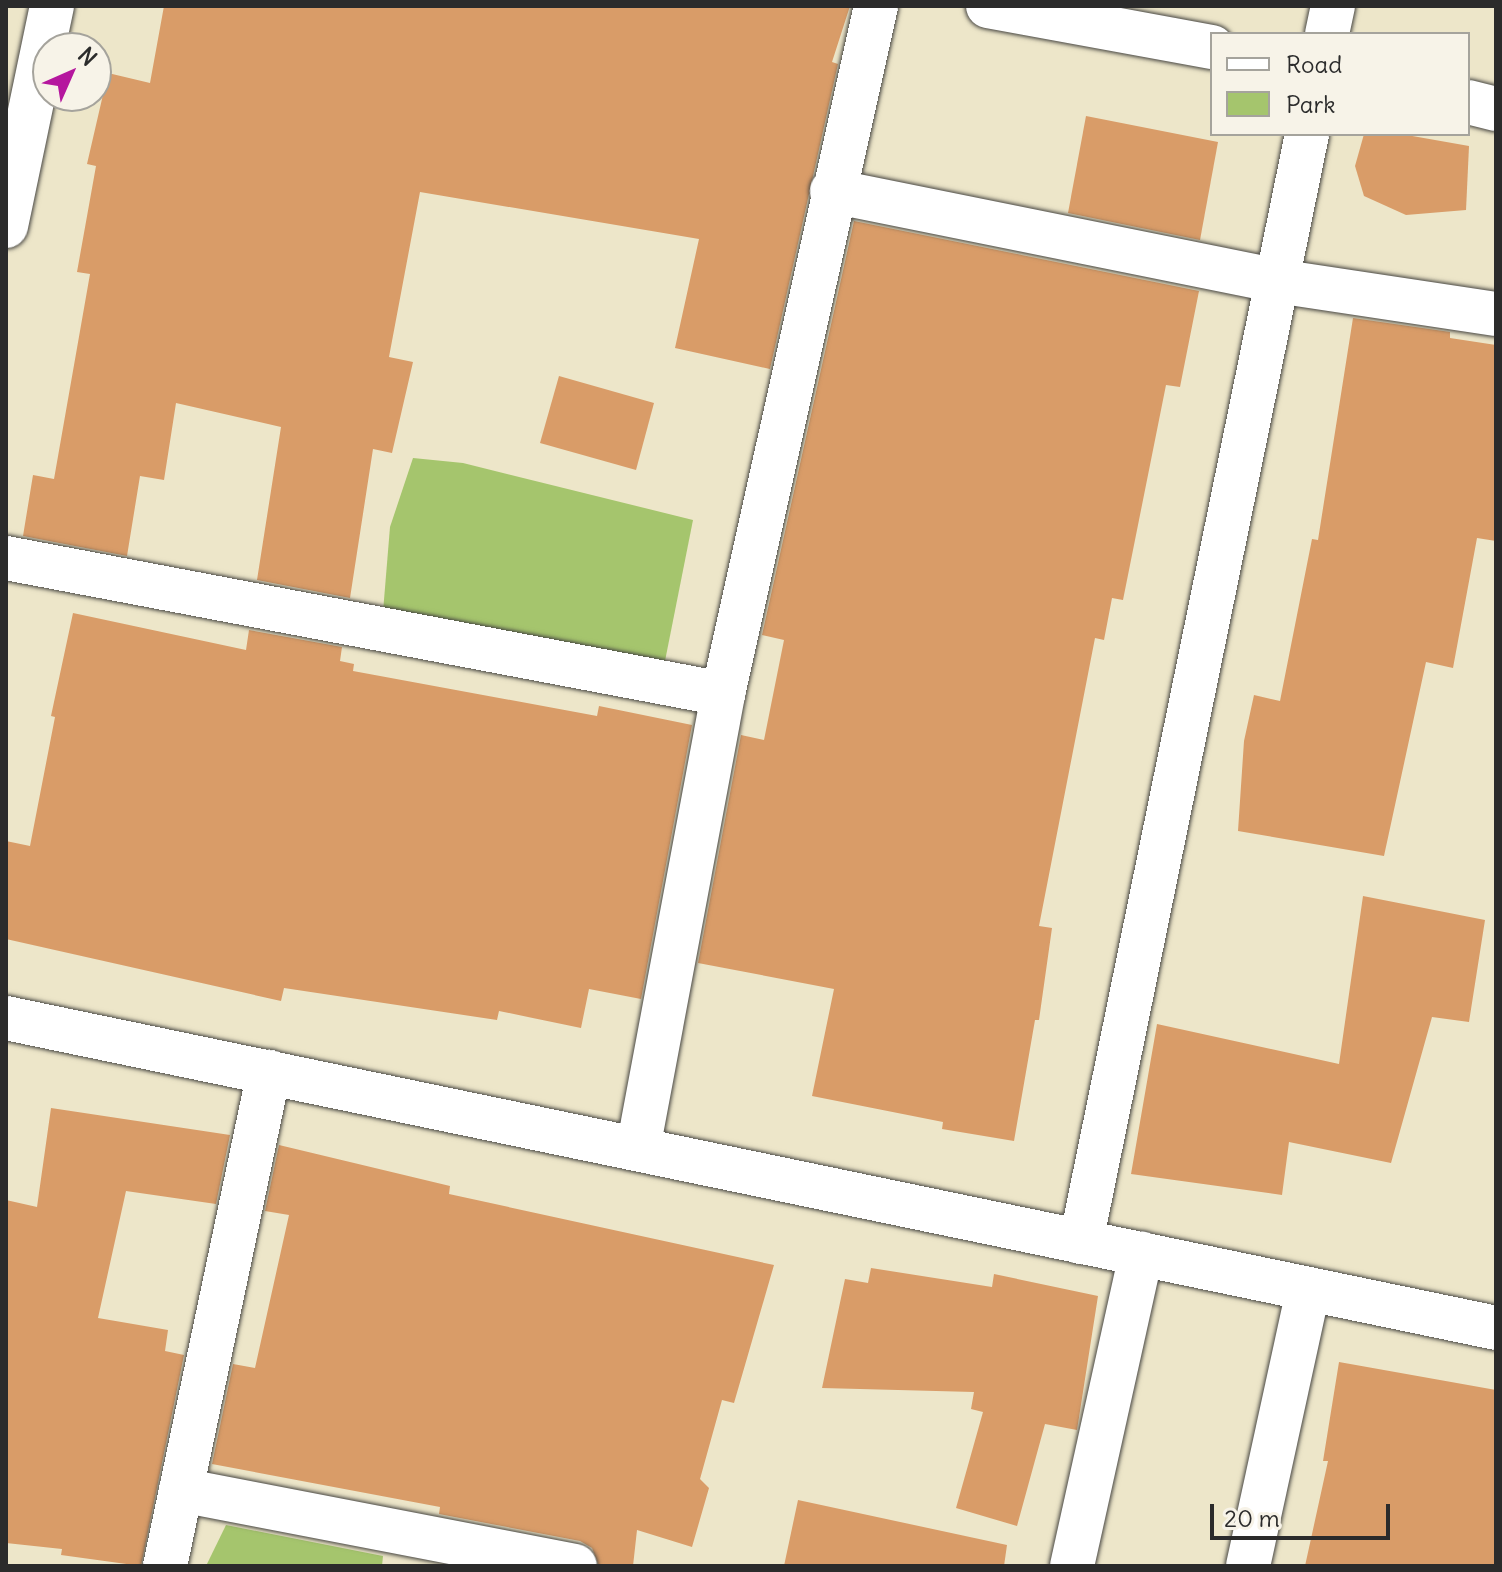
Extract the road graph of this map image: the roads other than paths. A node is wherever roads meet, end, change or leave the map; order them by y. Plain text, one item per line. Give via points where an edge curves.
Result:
1 (52, 6) edge
2 (876, 6) edge
3 (988, 6) edge
4 (1333, 6) edge
5 (1327, 32) edge
6 (1210, 47) edge
7 (1470, 102) edge
8 (1496, 109) edge
9 (1307, 136) edge
10 (832, 191) junction
11 (6, 226) edge
12 (1277, 281) junction
13 (1496, 314) edge
14 (6, 558) edge
15 (723, 694) junction
16 (6, 1018) edge
17 (269, 1072) junction
18 (638, 1149) junction
19 (1081, 1242) junction
20 (1141, 1254) junction
21 (1308, 1291) junction
22 (1496, 1328) edge
23 (181, 1490) junction
24 (165, 1566) edge
25 (575, 1566) edge
26 (1072, 1566) edge
27 (1248, 1566) edge

1 - 11 street
2 - 10 street
3 - 6 street
4 - 5 street
7 - 8 street
9 - 12 street
10 - 12 street
10 - 15 street
12 - 13 street
12 - 19 street
14 - 15 street
15 - 18 street
16 - 17 street
17 - 18 street
17 - 23 street
18 - 19 street
19 - 20 street
20 - 21 street
20 - 26 street
21 - 22 street
21 - 27 street
23 - 24 street
23 - 25 street

